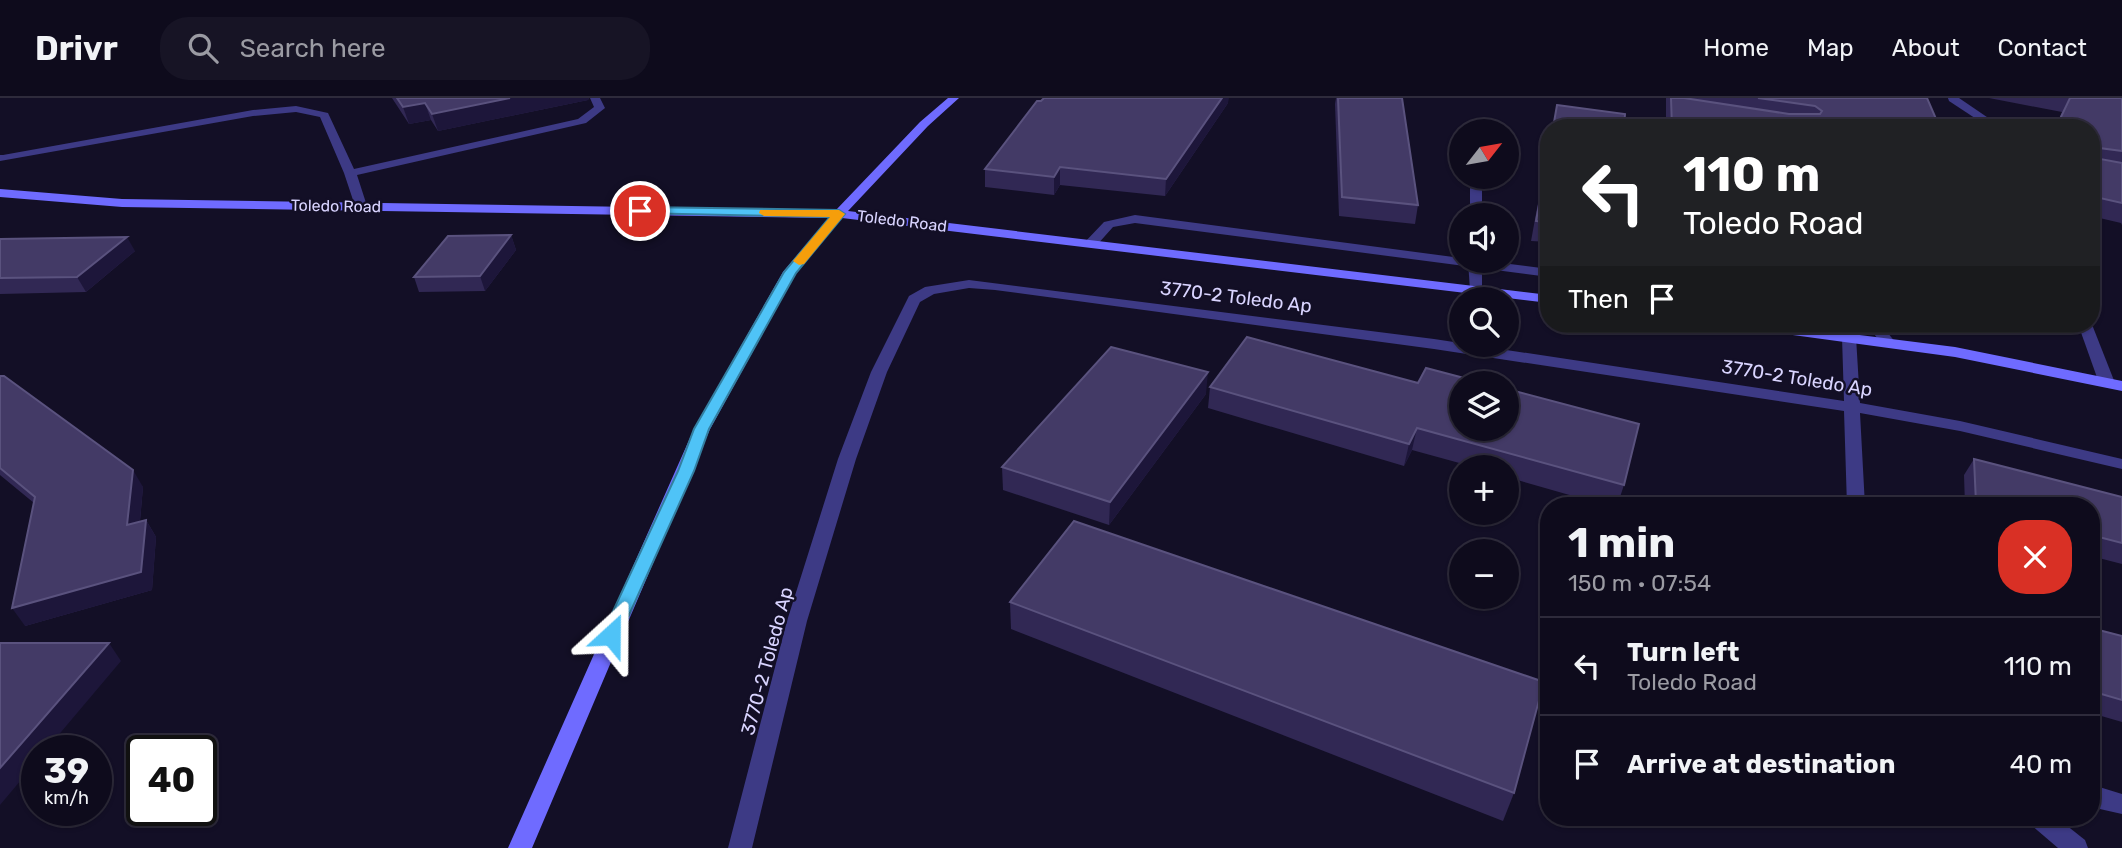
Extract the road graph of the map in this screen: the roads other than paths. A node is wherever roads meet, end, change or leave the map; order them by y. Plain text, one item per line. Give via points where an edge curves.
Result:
1 (595, 98) edge
2 (954, 98) edge
3 (1953, 98) edge
4 (1984, 119) edge
5 (1, 158) edge
6 (350, 173) junction
7 (0, 193) edge
8 (361, 206) junction
9 (839, 214) junction
10 (1091, 243) junction
11 (1449, 259) edge
12 (1519, 269) edge
13 (1540, 272) edge
14 (1453, 287) edge
15 (1519, 295) edge
16 (1540, 298) edge
17 (1816, 333) edge
18 (1880, 333) edge
19 (2089, 333) edge
20 (1849, 337) junction
21 (1887, 342) junction
22 (2114, 385) edge
23 (1852, 407) junction
24 (2122, 464) edge
25 (1856, 497) edge
26 (2100, 797) edge
27 (2122, 804) edge
28 (2049, 826) edge
29 (520, 848) edge
30 (740, 848) edge
31 (2076, 848) edge

1 - 6 street via 600,108 582,121
2 - 9 street
3 - 4 street
5 - 6 street via 296,109 324,115
6 - 8 street
7 - 8 street, Toledo Road via 122,203
8 - 9 street, Toledo Road
9 - 10 street, Toledo Road
9 - 29 street via 790,272 702,429
10 - 11 street via 1100,229 1114,220 1135,219
10 - 14 street, Toledo Road
12 - 13 street
15 - 16 street, Toledo Road
17 - 20 street
18 - 21 street
19 - 22 street
20 - 21 street
20 - 23 street
21 - 22 street
23 - 24 street, 3770-2 Toledo Ap via 1960,426
23 - 25 street
23 - 30 street, 3770-2 Toledo Ap via 1434,344 995,286 969,284 930,290 914,299 879,372 847,460 797,621
26 - 27 street
28 - 31 street

